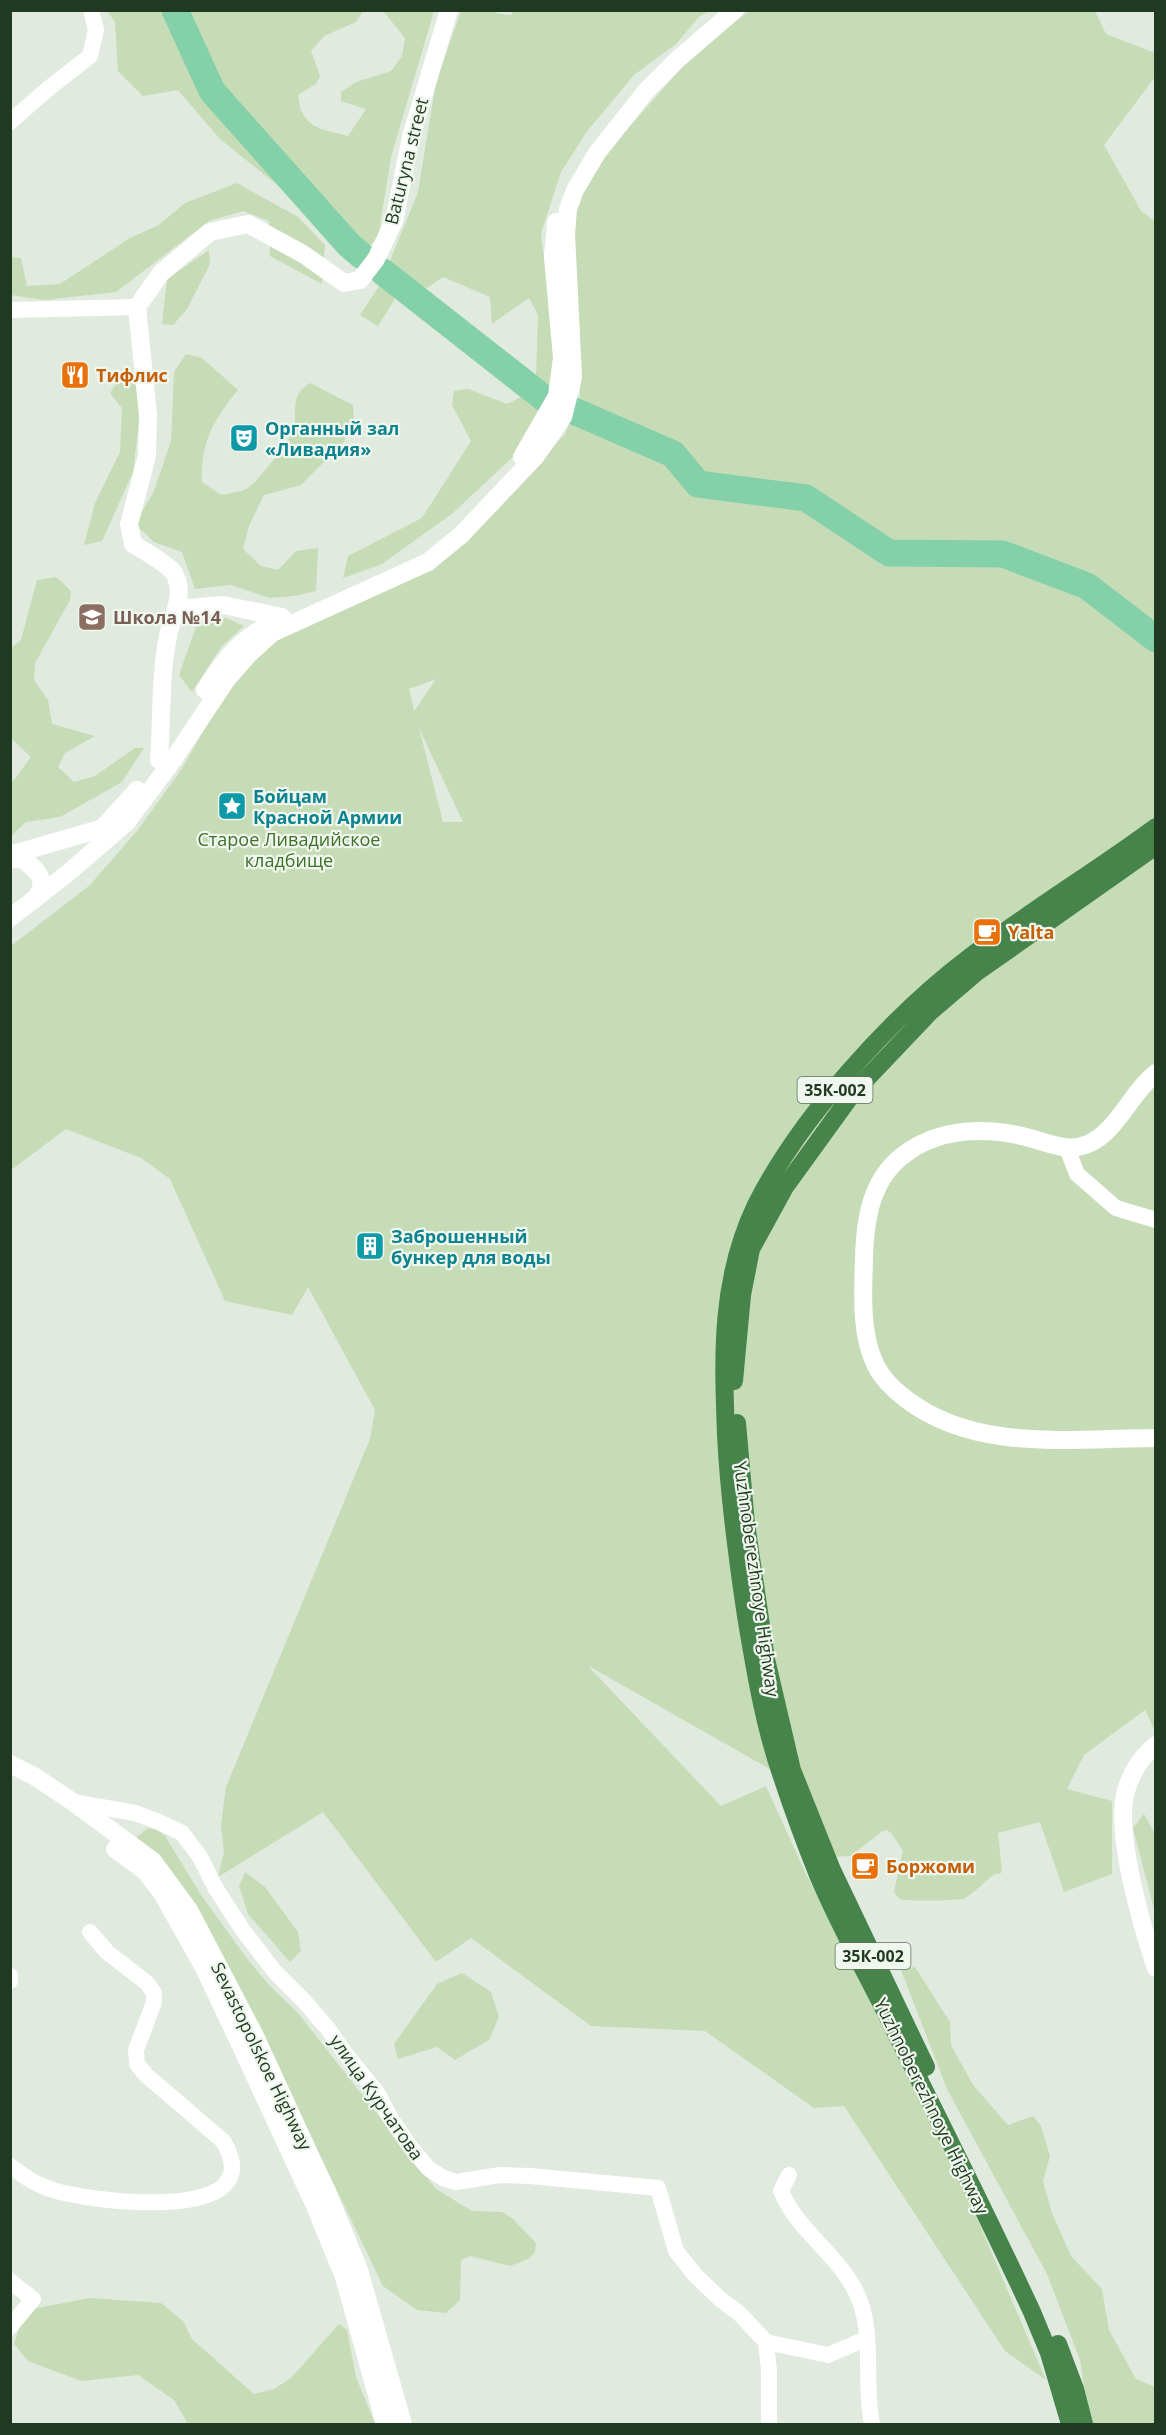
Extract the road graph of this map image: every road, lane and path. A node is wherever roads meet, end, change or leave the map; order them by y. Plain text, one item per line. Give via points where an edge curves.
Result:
1 (91, 10) edge
2 (449, 10) edge
3 (722, 10) edge
4 (735, 10) edge
5 (10, 122) edge
6 (137, 307) junction
7 (10, 310) edge
8 (177, 609) junction
9 (285, 621) junction
10 (159, 760) junction
11 (152, 788) junction
12 (122, 817) junction
13 (1155, 827) edge
14 (104, 828) junction
15 (1155, 846) edge
16 (10, 857) edge
17 (10, 866) edge
18 (36, 891) junction
19 (10, 909) edge
20 (10, 918) edge
21 (1155, 1072) edge
22 (1067, 1148) junction
23 (1155, 1220) edge
24 (1155, 1438) edge
25 (1155, 1745) edge
26 (10, 1764) edge
27 (10, 1776) edge
28 (67, 1805) junction
29 (825, 1874) junction
30 (90, 1932) dead end
31 (1155, 1968) edge
32 (10, 1976) edge
33 (10, 1981) edge
34 (10, 2166) edge
35 (789, 2175) dead end
36 (10, 2282) edge
37 (10, 2326) edge
38 (866, 2339) junction
39 (766, 2343) junction
40 (385, 2424) edge
41 (403, 2424) edge
42 (769, 2424) edge
43 (872, 2424) edge
44 (1070, 2424) edge
45 (1084, 2424) edge

1 - 5 street via 96,30 90,56
2 - 6 main road, Baturyna street via 411,137 394,221 376,259 360,280 344,284 303,254 248,224 210,232 161,273
3 - 9 main road via 613,113 578,163 557,206 553,257 562,358 557,396 523,456 435,547 387,575
4 - 9 main road via 646,91 597,153 575,190 568,209 566,234 573,377 563,417 536,456 460,535 428,562
6 - 7 street
6 - 8 main road via 148,435 147,456 129,524 133,544 174,572 179,590
8 - 9 main road via 223,605
8 - 10 main road via 168,634 164,666
9 - 10 main road via 255,631 226,658
9 - 11 main road via 227,679
10 - 11 main road
10 - 12 main road
11 - 12 main road
12 - 14 main road
12 - 16 main road
12 - 18 main road via 68,873
13 - 29 highway, Yuzhnoberezhnoye Highway / 35К-002 via 1005,931 945,976 913,1006 843,1079 808,1124 757,1204 737,1256 724,1318 723,1360 733,1527 763,1710 780,1774
14 - 16 main road
14 - 18 main road
15 - 29 highway, Yuzhnoberezhnoye Highway / 35К-002 via 976,972 923,1019 853,1093 820,1135 773,1206 752,1249 742,1295 734,1376 746,1524 775,1705
16 - 18 main road via 21,858 37,869
17 - 18 main road via 20,866 30,874
18 - 19 main road
18 - 20 main road
21 - 22 main road via 1098,1138 1087,1145
22 - 23 street via 1077,1174 1116,1208
22 - 24 main road via 999,1131 957,1132 927,1141 894,1164 878,1185 865,1226 862,1296 876,1365 899,1394 955,1427 1037,1440
25 - 31 main road via 1135,1768 1125,1792 1122,1819 1142,1930
26 - 28 main road, Sevastopolskoe Highway via 34,1776
27 - 28 main road, Sevastopolskoe Highway
28 - 39 street, улица Курчатова via 135,1814 182,1833 242,1929 275,1972 329,2030 428,2168 456,2182 500,2175 658,2188 676,2251 695,2275
28 - 40 main road, Sevastopolskoe Highway via 84,1826 145,1871 162,1893 203,1966 344,2277
28 - 41 main road, Sevastopolskoe Highway via 153,1861 189,1910 270,2069 330,2199 359,2270
29 - 44 highway, Yuzhnoberezhnoye Highway / 35К-002 via 1028,2302 1049,2353
29 - 45 highway, Yuzhnoberezhnoye Highway / 35К-002 via 1055,2337
30 - 34 street via 154,1993 136,2050 137,2064 223,2141 233,2167 221,2189 201,2198 168,2203 71,2195 32,2182
32 - 33 street
35 - 38 street via 781,2191 787,2204 855,2289 865,2315
36 - 37 street via 33,2299
38 - 39 street via 828,2355
38 - 43 street via 867,2400
39 - 42 street

